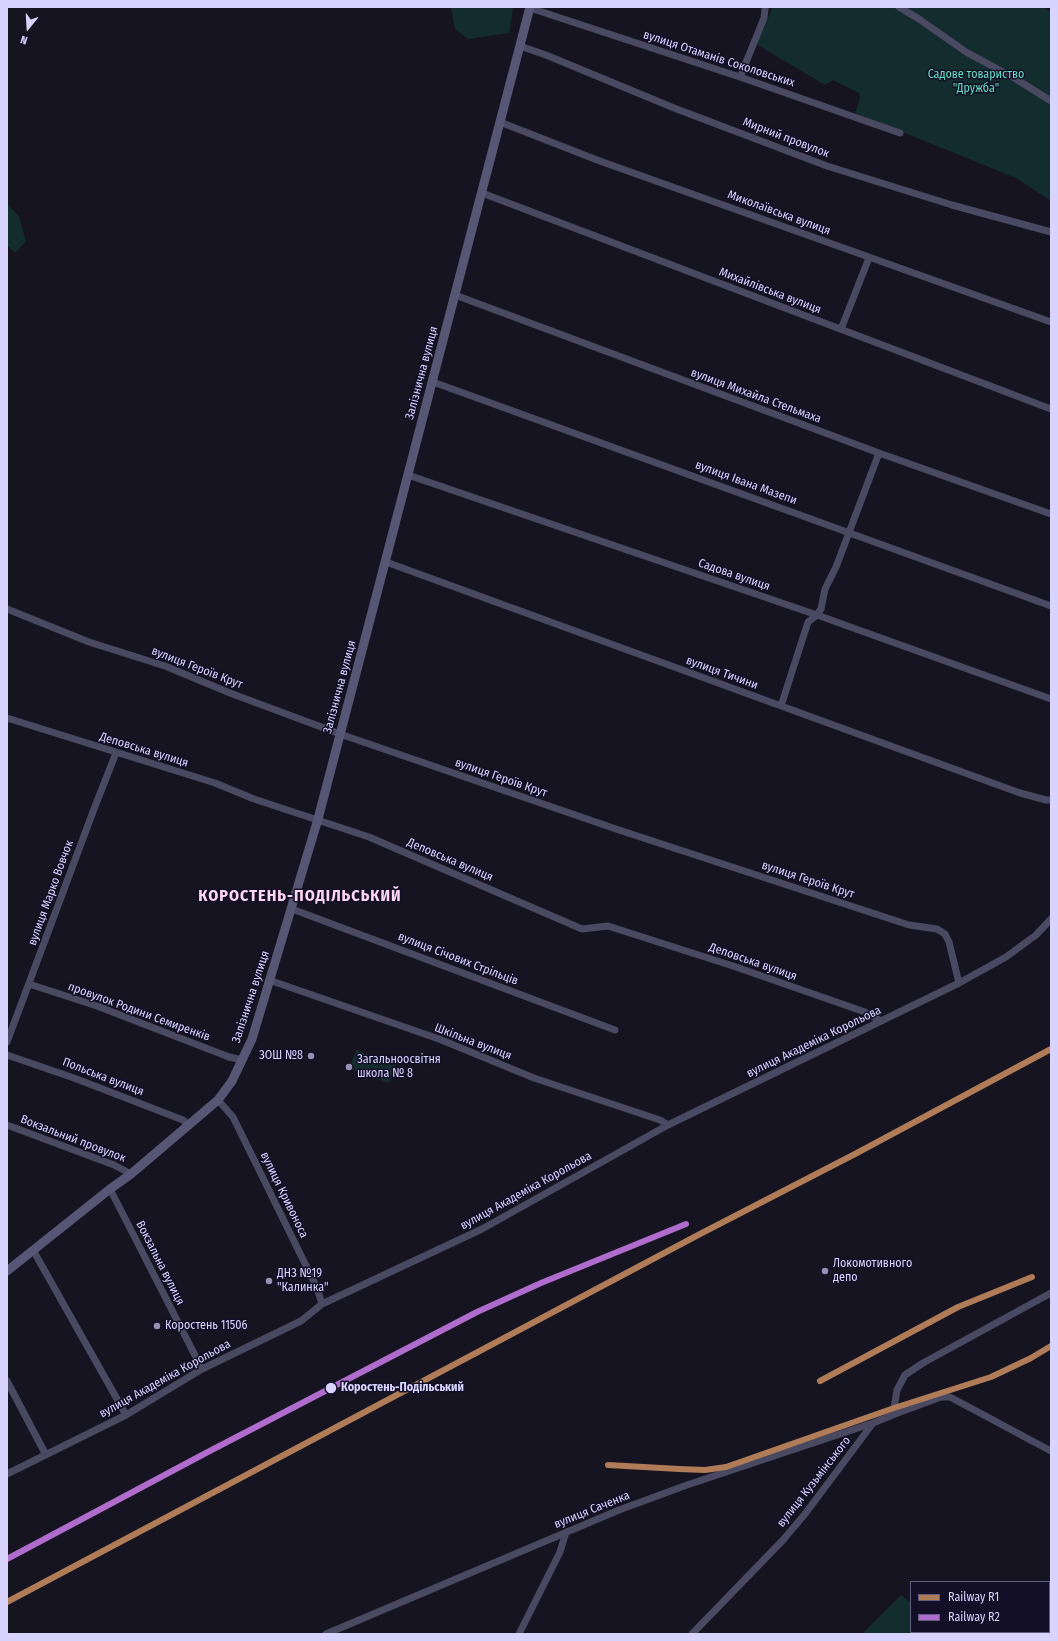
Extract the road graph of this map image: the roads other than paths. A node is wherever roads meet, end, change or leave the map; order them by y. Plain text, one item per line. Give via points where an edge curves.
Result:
1 (899, 7) edge
2 (530, 8) edge
3 (764, 8) edge
4 (520, 46) junction
5 (740, 77) junction
6 (1051, 101) edge
7 (500, 122) junction
8 (900, 133) dead end
9 (482, 193) junction
10 (1051, 232) edge
11 (869, 258) junction
12 (455, 295) junction
13 (1051, 322) edge
14 (841, 329) junction
15 (433, 382) junction
16 (1051, 409) edge
17 (879, 453) junction
18 (408, 475) junction
19 (1051, 514) edge
20 (848, 533) junction
21 (386, 562) junction
22 (1051, 606) edge
23 (7, 609) edge
24 (816, 615) junction
25 (1051, 699) edge
26 (781, 706) junction
27 (7, 718) edge
28 (340, 734) junction
29 (116, 753) junction
30 (1051, 800) edge
31 (318, 820) junction
32 (292, 910) junction
33 (1051, 919) edge
34 (269, 980) junction
35 (959, 982) junction
36 (29, 984) junction
37 (881, 1021) junction
38 (615, 1030) dead end
39 (7, 1042) edge
40 (7, 1055) edge
41 (242, 1060) junction
42 (218, 1100) junction
43 (7, 1124) edge
44 (189, 1125) junction
45 (668, 1125) junction
46 (131, 1174) junction
47 (110, 1189) junction
48 (33, 1250) junction
49 (7, 1271) edge
50 (1051, 1293) edge
51 (322, 1304) junction
52 (202, 1369) junction
53 (7, 1381) edge
54 (895, 1414) junction
55 (126, 1415) junction
56 (874, 1423) junction
57 (1051, 1451) edge
58 (46, 1456) junction
59 (7, 1474) edge
60 (566, 1532) junction
61 (326, 1634) edge
62 (519, 1634) edge
63 (692, 1634) edge

1 - 6 street via 966,52
2 - 4 street, Залізнична вулиця
2 - 5 street, вулиця Отаманів Соколовських
3 - 5 street via 764,18
4 - 7 street, Залізнична вулиця
4 - 10 street, Мирний провулок via 827,166
5 - 8 street, вулиця Отаманів Соколовських
7 - 9 street, Залізнична вулиця
7 - 11 street, Миколаївська вулиця via 597,160
9 - 12 street, Залізнична вулиця
9 - 14 street, Михайлівська вулиця
11 - 13 street, Миколаївська вулиця
11 - 14 street
12 - 15 street, Залізнична вулиця
12 - 17 street, вулиця Михайла Стельмаха
14 - 16 street, Михайлівська вулиця
15 - 18 street, Залізнична вулиця
15 - 20 street, вулиця Івана Мазепи
17 - 19 street, вулиця Михайла Стельмаха
17 - 20 street
18 - 21 street, Залізнична вулиця
18 - 24 street, Садова вулиця
20 - 22 street, вулиця Івана Мазепи
20 - 24 street via 836,568 825,589 821,609
21 - 26 street, вулиця Тичини
21 - 28 street, Залізнична вулиця
23 - 28 street, вулиця Героїв Крут via 90,642 165,666
24 - 25 street, Садова вулиця
24 - 26 street via 808,622
26 - 30 street, вулиця Тичини via 1020,793
27 - 29 street, Деповська вулиця
28 - 31 street, Залізнична вулиця
28 - 35 street, вулиця Героїв Крут via 616,829 908,925 937,929 945,934 949,942
29 - 31 street, Деповська вулиця via 209,781
29 - 36 street, вулиця Марко Вовчок
31 - 32 street, Залізнична вулиця
31 - 37 street, Деповська вулиця via 369,837 582,929 608,926 865,1012
32 - 34 street, Залізнична вулиця
32 - 38 street, вулиця Січових Стрільців
33 - 35 street, вулиця Академіка Корольова via 1036,935 1006,957
34 - 41 street, Залізнична вулиця via 252,1039
34 - 45 street, Шкільна вулиця via 438,1039 534,1078 660,1120
35 - 37 street, вулиця Академіка Корольова
36 - 39 street, вулиця Марко Вовчок
36 - 41 street, провулок Родини Семиренків via 97,1006
37 - 45 street, вулиця Академіка Корольова
40 - 44 street, Польська вулиця via 176,1117
41 - 42 street, Залізнична вулиця via 232,1081
42 - 44 street, Залізнична вулиця
42 - 51 street, вулиця Кривоноса via 233,1117 317,1288
43 - 46 street, Вокзальний провулок
44 - 46 street, Залізнична вулиця
45 - 51 street, вулиця Академіка Корольова via 482,1229
46 - 47 street, Залізнична вулиця
47 - 48 street, Залізнична вулиця
47 - 52 street, Вокзальна вулиця
48 - 49 street, Залізнична вулиця
48 - 55 street
50 - 54 street via 911,1370 899,1386
51 - 52 street, вулиця Академіка Корольова via 301,1321
52 - 55 street, вулиця Академіка Корольова
53 - 58 street
54 - 56 street, вулиця Кузьмінського
54 - 57 street, вулиця Кузьмінського via 942,1397 950,1397
55 - 58 street, вулиця Академіка Корольова
56 - 60 street, вулиця Саченка via 687,1485
56 - 63 street, вулиця Кузьмінського via 805,1514
58 - 59 street, вулиця Академіка Корольова
60 - 61 street, вулиця Саченка
60 - 62 street via 560,1552

